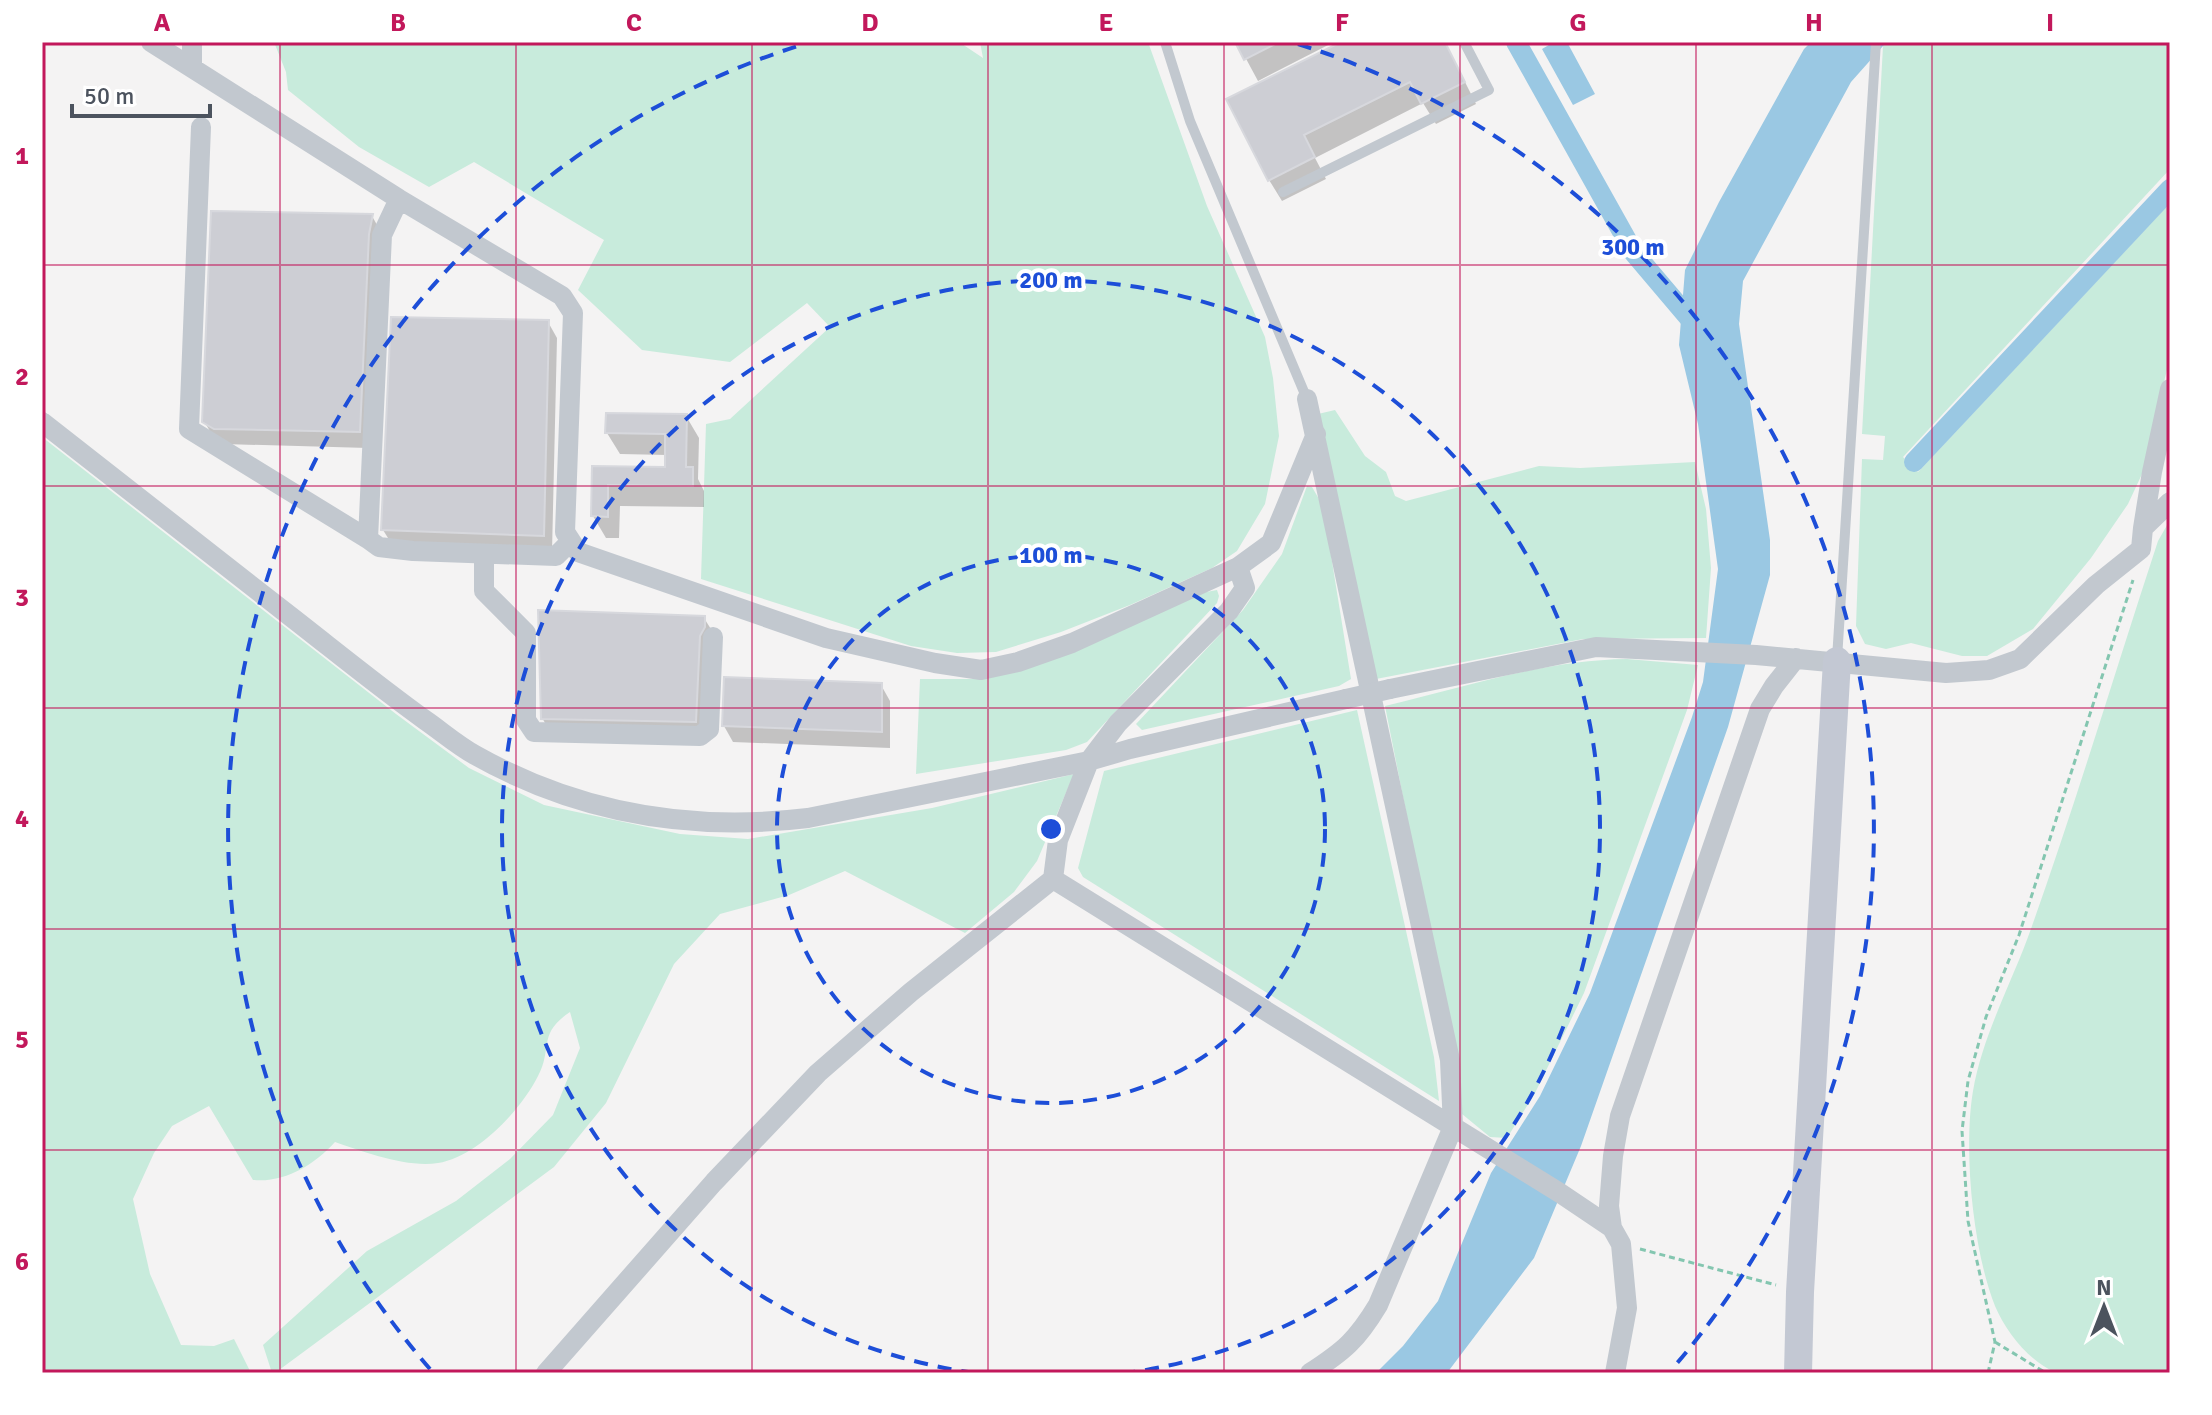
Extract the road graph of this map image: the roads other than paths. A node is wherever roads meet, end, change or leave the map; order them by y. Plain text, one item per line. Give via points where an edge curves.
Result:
1 (151, 42) edge
2 (192, 42) edge
3 (1165, 42) edge
4 (1464, 42) edge
5 (1876, 42) edge
6 (192, 68) junction
7 (201, 127) dead end
8 (1283, 192) dead end
9 (399, 199) junction
10 (2170, 389) edge
11 (1307, 399) joint
12 (42, 422) edge
13 (1316, 434) junction
14 (2170, 502) edge
15 (368, 539) junction
16 (2142, 539) junction
17 (571, 541) junction
18 (484, 554) junction
19 (1238, 567) junction
20 (713, 637) dead end
21 (1796, 658) junction
22 (1837, 661) junction
23 (1089, 761) junction
24 (1053, 879) junction
25 (1453, 1127) junction
26 (1616, 1236) junction
27 (546, 1373) edge
28 (1310, 1373) edge
29 (1615, 1373) edge
30 (1798, 1373) edge

1 - 6 street
2 - 6 street
3 - 11 lane via 1190,121
4 - 8 lane via 1489,90
5 - 22 lane
6 - 9 street
7 - 15 street via 189,429
9 - 15 street via 382,235
9 - 17 street via 562,296 573,313 565,532
10 - 16 street
11 - 13 street
12 - 23 street via 396,699 460,744 564,795 663,819 761,824
13 - 19 street via 1271,543
13 - 25 street via 1450,1060
14 - 16 street
15 - 18 street via 379,547
16 - 22 street via 2020,659 1989,670 1946,673
17 - 18 street via 556,556
17 - 19 street via 578,552 826,638 981,670 1072,643
18 - 20 street via 484,591 526,633 526,720 534,732 700,736 709,729
19 - 23 street via 1245,588 1229,611 1118,723
21 - 22 street
21 - 23 street, bridge via 1596,647 1390,689
21 - 26 street via 1760,709 1620,1116 1609,1206
22 - 30 street
23 - 24 street via 1058,840
24 - 25 street
24 - 27 street via 818,1073
25 - 26 street via 1560,1193
25 - 28 street via 1363,1331 1343,1352
26 - 29 street via 1627,1308

